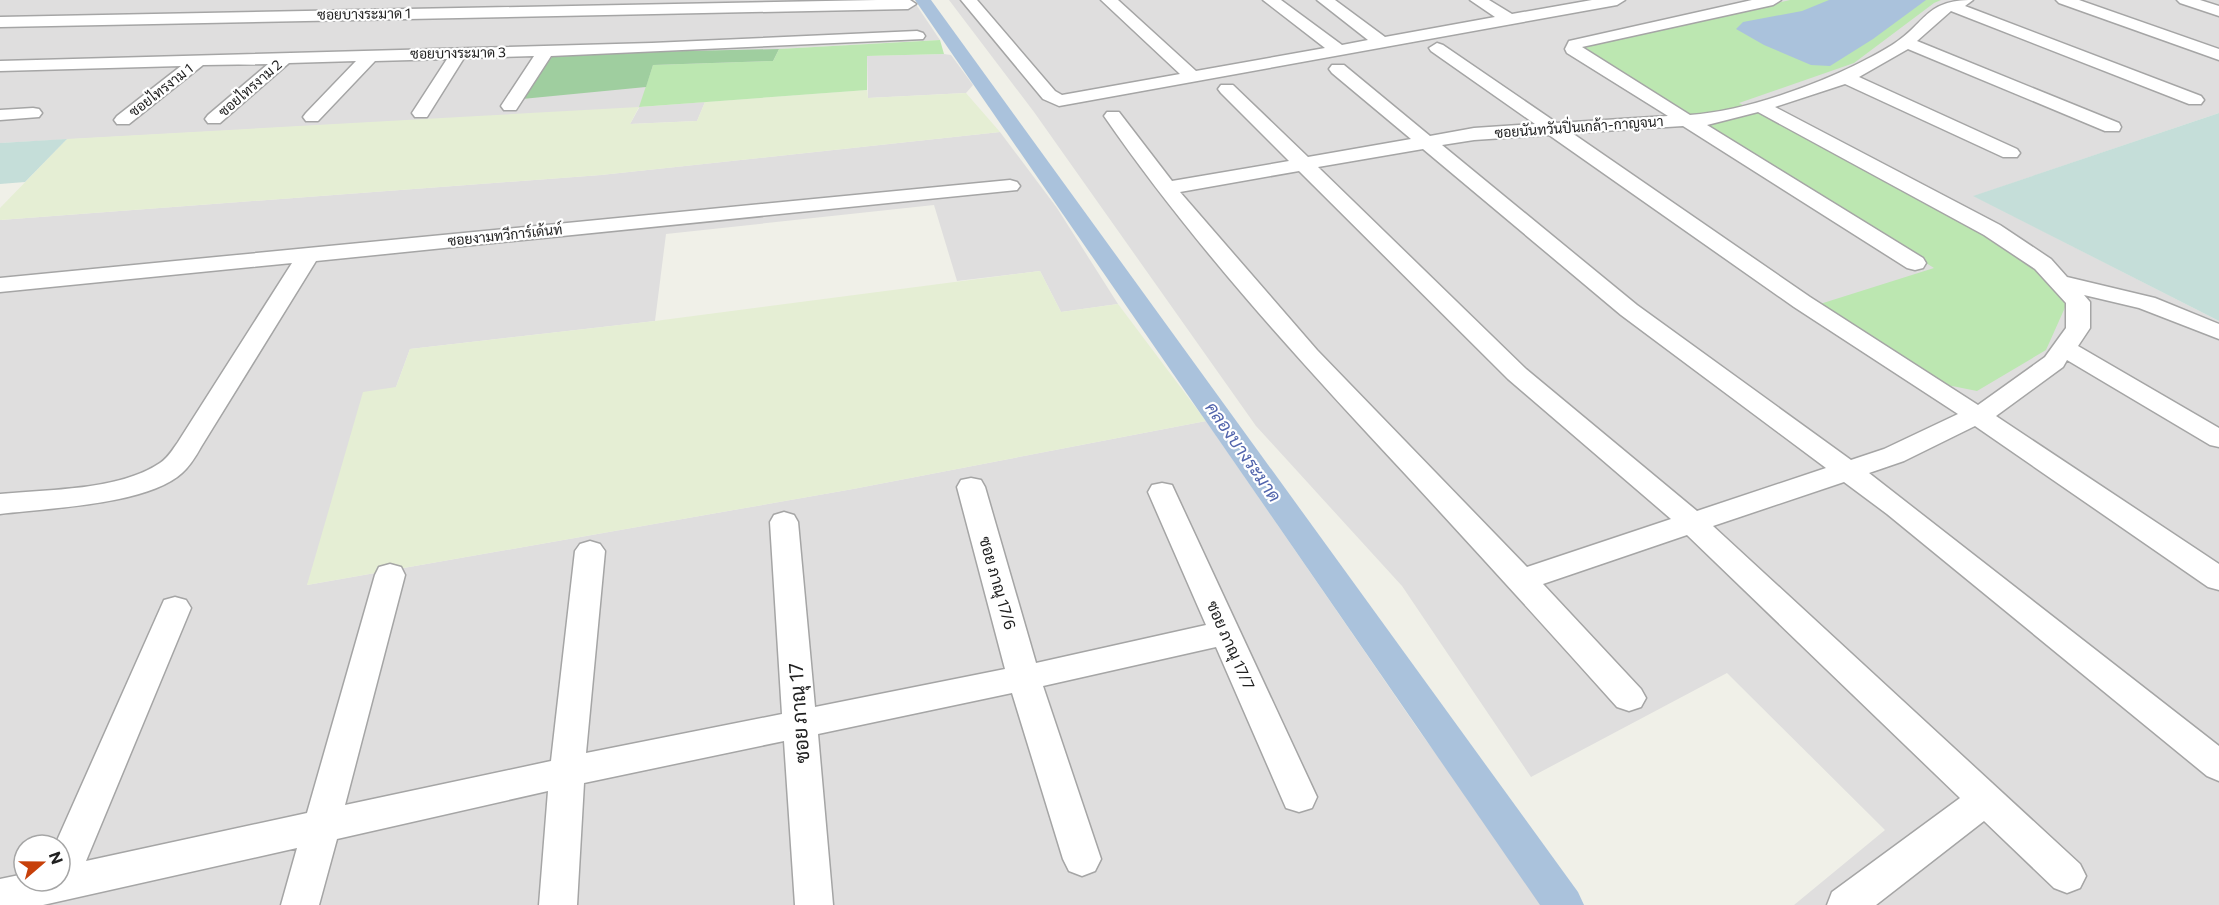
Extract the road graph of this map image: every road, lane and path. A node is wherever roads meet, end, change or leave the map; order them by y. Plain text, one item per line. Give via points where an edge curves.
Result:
1 (969, 0) edge
2 (1109, 0) edge
3 (1271, 0) edge
4 (1325, 0) edge
5 (1478, 0) edge
6 (1617, 0) edge
7 (1773, 0) edge
8 (2064, 0) edge
9 (2185, 0) edge
10 (1958, 3) edge
11 (908, 4) dead end
12 (2219, 11) edge
13 (1510, 20) junction
14 (0, 22) edge
15 (917, 36) dead end
16 (1381, 42) junction
17 (1906, 42) junction
18 (1437, 48) dead end
19 (546, 51) junction
20 (460, 52) junction
21 (371, 55) junction
22 (2219, 55) edge
23 (286, 57) junction
24 (1337, 59) junction
25 (200, 60) junction
26 (0, 66) edge
27 (1193, 77) junction
28 (1845, 77) junction
29 (1227, 89) dead end
30 (2195, 100) dead end
31 (1760, 105) junction
32 (510, 106) dead end
33 (33, 113) dead end
34 (421, 113) dead end
35 (0, 115) edge
36 (1113, 116) dead end
37 (312, 117) dead end
38 (214, 119) dead end
39 (123, 120) dead end
40 (1686, 120) junction
41 (2112, 127) dead end
42 (1551, 129) junction
43 (1425, 142) junction
44 (2010, 153) dead end
45 (1303, 164) junction
46 (1010, 186) dead end
47 (1167, 188) junction
48 (309, 254) junction
49 (1915, 263) dead end
50 (2060, 282) junction
51 (0, 285) edge
52 (2219, 332) edge
53 (2064, 348) junction
54 (1977, 415) junction
55 (2219, 439) edge
56 (1848, 471) junction
57 (971, 487) dead end
58 (1162, 492) dead end
59 (0, 504) edge
60 (784, 522) dead end
61 (1693, 524) junction
62 (590, 551) dead end
63 (390, 575) dead end
64 (2219, 579) edge
65 (1521, 580) junction
66 (176, 608) dead end
67 (1226, 633) junction
68 (1024, 678) junction
69 (1629, 698) dead end
70 (800, 726) junction
71 (2219, 766) edge
72 (567, 772) junction
73 (1299, 797) dead end
74 (1986, 799) junction
75 (321, 828) junction
76 (72, 850) edge
77 (1082, 859) dead end
78 (2067, 876) dead end
79 (72, 883) edge
80 (22, 893) edge
81 (0, 897) edge
82 (300, 905) edge
83 (558, 905) edge
84 (814, 905) edge
85 (1846, 905) edge

1 - 27 street via 1049,95 1059,100
2 - 27 street
3 - 24 street
4 - 16 street
5 - 13 street
6 - 13 street
7 - 40 street via 1575,44 1573,49 1578,53
8 - 22 street
9 - 12 street
10 - 17 street, ซอยนันทวันปิ่นเกล้า-กาญจนา via 1941,10
10 - 30 street
11 - 14 street, ซอยบางระมาด 1
13 - 16 street
15 - 19 street, ซอยบางระมาด 3
16 - 24 street
17 - 28 street, ซอยนันทวันปิ่นเกล้า-กาญจนา
17 - 41 street
18 - 42 street
19 - 20 street, ซอยบางระมาด 3
19 - 32 street
20 - 21 street, ซอยบางระมาด 3
20 - 34 street
21 - 23 street, ซอยบางระมาด 3
21 - 37 street
23 - 25 street, ซอยบางระมาด 3
23 - 38 street, ซอยไทรงาม 2
24 - 27 street
24 - 43 street
25 - 26 street, ซอยบางระมาด 3
25 - 39 street, ซอยไทรงาม 1
28 - 31 street, ซอยนันทวันปิ่นเกล้า-กาญจนา
28 - 44 street
29 - 45 street
31 - 40 street, ซอยนันทวันปิ่นเกล้า-กาญจนา via 1707,119
31 - 50 street via 1992,230 2043,264
33 - 35 street
36 - 47 street
40 - 42 street, ซอยนันทวันปิ่นเกล้า-กาญจนา
40 - 49 street
42 - 43 street, ซอยนันทวันปิ่นเกล้า-กาญจนา
42 - 54 street via 1802,303
43 - 45 street, ซอยนันทวันปิ่นเกล้า-กาญจนา
43 - 56 street via 1629,310
45 - 47 street, ซอยนันทวันปิ่นเกล้า-กาญจนา
45 - 61 street via 1517,374
46 - 48 street, ซอยงามทวีการ์เด้นท์
47 - 65 street via 1308,355
48 - 51 street, ซอยงามทวีการ์เด้นท์
48 - 59 street via 171,468 115,490
50 - 52 street via 2147,303
50 - 53 street via 2078,302 2078,328
53 - 54 street via 2054,362
53 - 55 street
54 - 56 street
54 - 64 street
56 - 61 street
56 - 71 street
57 - 68 street, ซอย ภาณุ 17/6
58 - 67 street, ซอย ภาณุ 17/7
60 - 70 street, ซอย ภาณุ 17
61 - 65 street
61 - 74 street
62 - 72 street
63 - 75 street
65 - 69 street
66 - 76 street
67 - 68 street
67 - 73 street, ซอย ภาณุ 17/7
68 - 70 street
68 - 77 street, ซอย ภาณุ 17/6
70 - 72 street
70 - 84 street, ซอย ภาณุ 17
72 - 75 street
72 - 83 street
74 - 78 street
74 - 85 street
75 - 79 street
75 - 82 street
80 - 81 street

